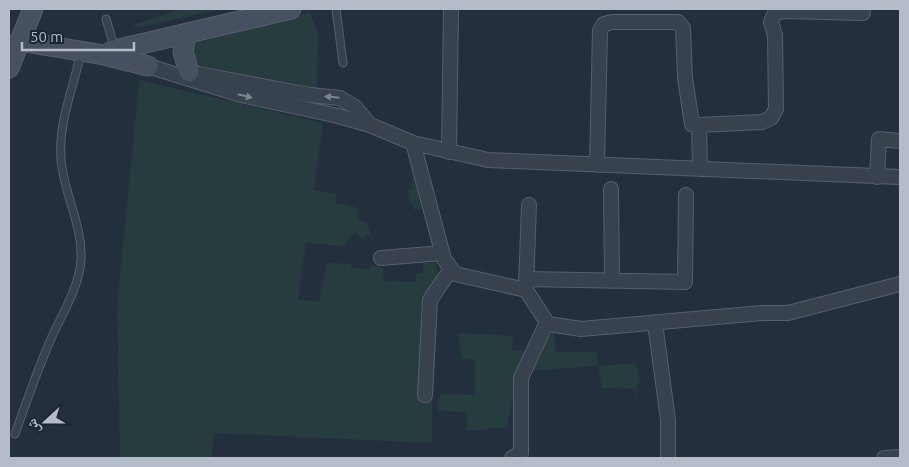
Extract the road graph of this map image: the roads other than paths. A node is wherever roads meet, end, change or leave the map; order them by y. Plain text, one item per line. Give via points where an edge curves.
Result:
1 (33, 9) edge
2 (288, 9) edge
3 (336, 9) edge
4 (450, 9) edge
5 (863, 13) dead end
6 (106, 19) dead end
7 (186, 35) junction
8 (19, 42) junction
9 (81, 52) junction
10 (110, 53) junction
11 (343, 63) dead end
12 (148, 66) junction
13 (9, 68) edge
14 (189, 72) junction
15 (370, 125) junction
16 (699, 125) junction
17 (900, 141) edge
18 (413, 143) junction
19 (449, 152) junction
20 (597, 165) junction
21 (700, 169) junction
22 (877, 177) junction
23 (900, 177) edge
24 (611, 189) dead end
25 (686, 195) dead end
26 (529, 205) dead end
27 (442, 252) junction
28 (381, 258) dead end
29 (452, 269) junction
30 (612, 281) junction
31 (900, 284) edge
32 (526, 285) junction
33 (546, 322) junction
34 (654, 323) junction
35 (425, 395) dead end
36 (16, 434) dead end
37 (519, 457) edge
38 (900, 457) edge
39 (668, 458) edge
40 (884, 458) edge

1 - 8 street
2 - 7 street
3 - 11 lane
4 - 19 street
5 - 16 street via 775,12 770,22 775,35 776,110 762,122
6 - 10 lane
7 - 10 street
7 - 14 street via 183,52
8 - 9 street
8 - 13 street
9 - 10 street
9 - 36 lane via 63,119 60,160 77,224 81,260 75,288 51,339
10 - 12 street
12 - 14 street
12 -> 15 street via 240,95 334,114
15 -> 14 street via 355,107 340,98
15 - 18 street
16 - 20 street via 692,124 683,28 678,22 604,24 600,31
16 - 21 street
17 - 22 street via 879,139
18 - 19 street
18 - 27 street
19 - 20 street via 488,160
20 - 21 street
21 - 22 street
22 - 23 street
24 - 30 street
25 - 30 street via 685,282
26 - 32 street
27 - 28 street
27 - 29 street
29 - 32 street via 456,274 475,280
29 - 35 street via 430,300
30 - 32 street
31 - 34 street via 788,313
32 - 33 street
33 - 34 street via 581,329
33 - 37 street via 521,378
34 - 39 street via 668,420
38 - 40 street

